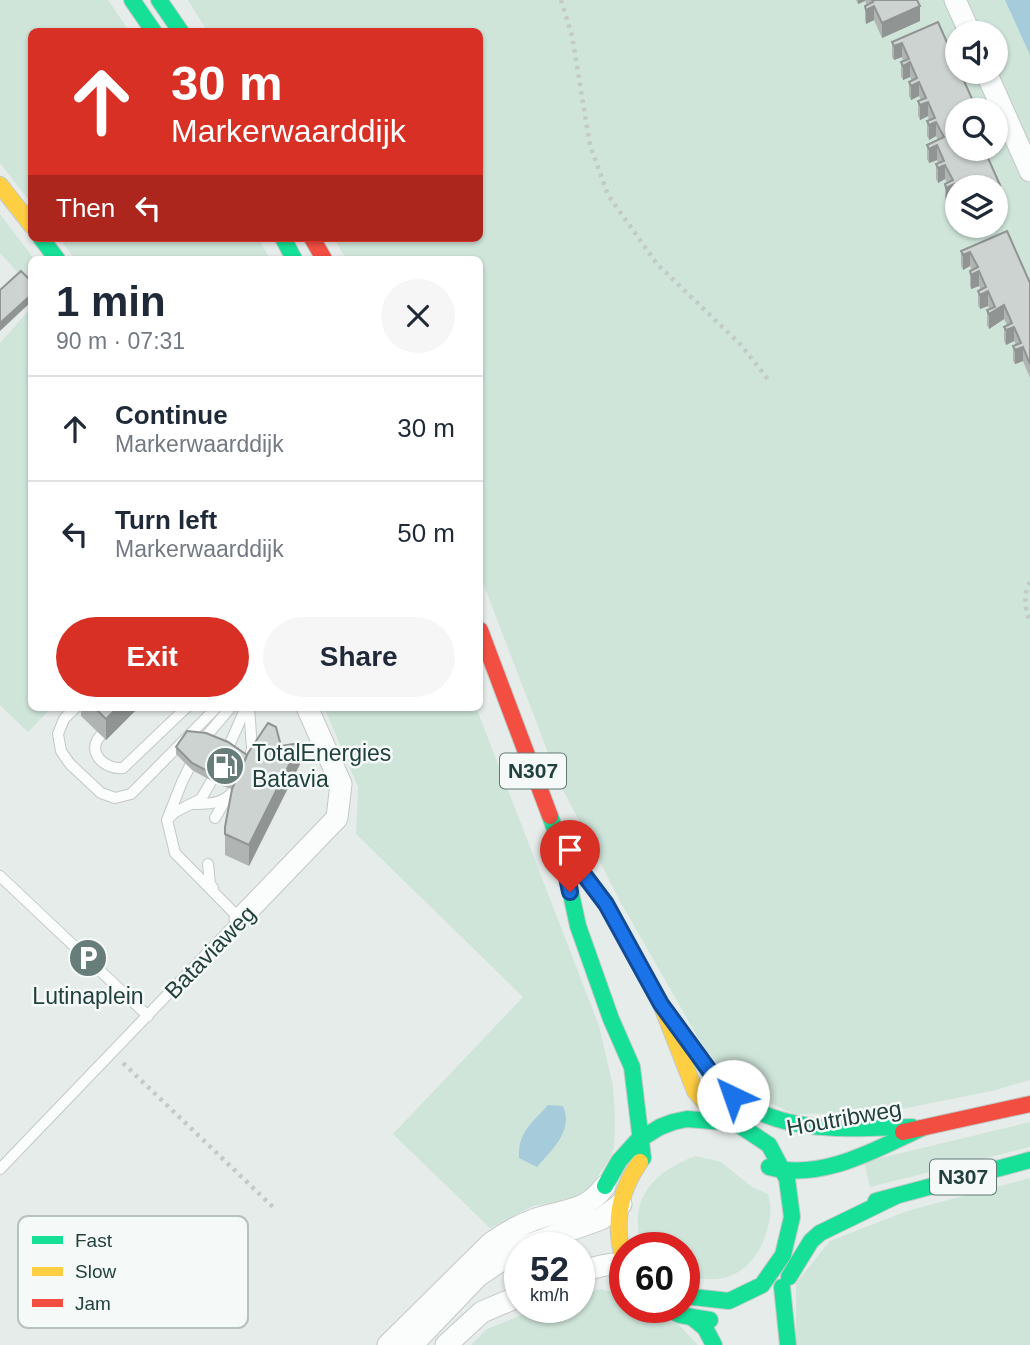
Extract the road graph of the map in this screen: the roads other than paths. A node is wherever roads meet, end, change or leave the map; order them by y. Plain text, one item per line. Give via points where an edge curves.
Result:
1 (132, 0) edge
2 (159, 0) edge
3 (955, 0) edge
4 (965, 21) edge
5 (151, 28) edge
6 (178, 28) edge
7 (991, 84) edge
8 (1030, 172) edge
9 (0, 185) edge
10 (28, 221) edge
11 (44, 242) edge
12 (55, 256) edge
13 (483, 638) edge
14 (72, 711) edge
15 (183, 711) edge
16 (213, 711) edge
17 (228, 711) edge
18 (246, 711) edge
19 (249, 711) edge
20 (309, 711) edge
21 (101, 735) edge
22 (226, 799) junction
23 (194, 804) junction
24 (215, 818) dead end
25 (167, 820) junction
26 (560, 843) junction
27 (208, 864) dead end
28 (0, 876) edge
29 (217, 896) junction
30 (240, 919) junction
31 (661, 1004) junction
32 (148, 1016) junction
33 (611, 1019) junction
34 (1030, 1104) edge
35 (720, 1120) junction
36 (922, 1128) junction
37 (688, 1135) dead end
38 (642, 1136) junction
39 (725, 1139) dead end
40 (664, 1143) dead end
41 (849, 1144) dead end
42 (625, 1151) junction
43 (643, 1158) junction
44 (756, 1158) dead end
45 (1030, 1160) edge
46 (0, 1169) edge
47 (786, 1173) junction
48 (605, 1186) joint
49 (896, 1196) junction
50 (621, 1204) junction
51 (828, 1211) dead end
52 (810, 1220) dead end
53 (565, 1232) edge
54 (617, 1232) edge
55 (790, 1234) junction
56 (504, 1259) edge
57 (762, 1283) junction
58 (782, 1287) junction
59 (700, 1298) edge
60 (504, 1303) edge
61 (768, 1310) dead end
62 (731, 1317) dead end
63 (700, 1319) edge
64 (699, 1323) edge
65 (388, 1345) edge
66 (412, 1345) edge
67 (446, 1345) edge
68 (714, 1345) edge
69 (777, 1345) edge
70 (788, 1345) edge

1 - 5 main road
2 - 6 main road
3 - 4 street
7 - 8 street
9 - 10 main road
11 - 12 main road
13 - 26 main road, N307
14 - 16 lane via 58,734 61,751 101,793 115,798 131,794
15 - 21 lane via 123,768 113,769 97,756 96,740
17 - 25 lane via 203,740
18 - 23 lane via 211,784
19 - 22 lane via 250,758
20 - 30 street, Bataviaweg via 341,784 337,818
22 - 23 lane
22 - 24 lane
23 - 25 lane
25 - 29 lane via 176,853
26 - 31 main road, N307 via 606,904
26 - 33 main road, N307 via 578,926
27 - 29 lane
28 - 32 lane
29 - 30 lane
30 - 32 lane, Bataviaweg
31 - 35 main road, N307 via 695,1091
31 - 36 main road, N307 via 722,1086 758,1112 801,1125
32 - 46 lane, Bataviaweg
33 - 38 main road, N307 via 632,1067
33 - 42 main road, N307
34 - 36 main road, Houtribweg / N307
35 - 38 main road, N307 via 674,1121
35 - 47 main road, N307 via 745,1127 780,1152
36 - 41 main road, Houtribweg / N307
36 - 47 main road, Houtribweg / N307 via 855,1158
37 - 39 main road
38 - 42 main road, N307
38 - 43 main road, N307
40 - 43 main road
42 - 48 main road, N307
43 - 50 main road via 631,1174
44 - 47 main road
45 - 49 main road, N307
47 - 55 main road, N307 via 794,1203
48 - 65 street via 587,1205 533,1220 491,1242
49 - 51 main road, N307
49 - 58 main road, N307 via 820,1233
50 - 53 street via 601,1219
50 - 54 main road
52 - 55 main road
55 - 57 main road, N307 via 784,1256
56 - 66 street via 478,1276
57 - 58 main road via 765,1302
57 - 59 main road, N307 via 741,1296 718,1301
58 - 70 main road
60 - 67 street via 482,1312
61 - 69 main road
62 - 63 main road
64 - 68 main road

